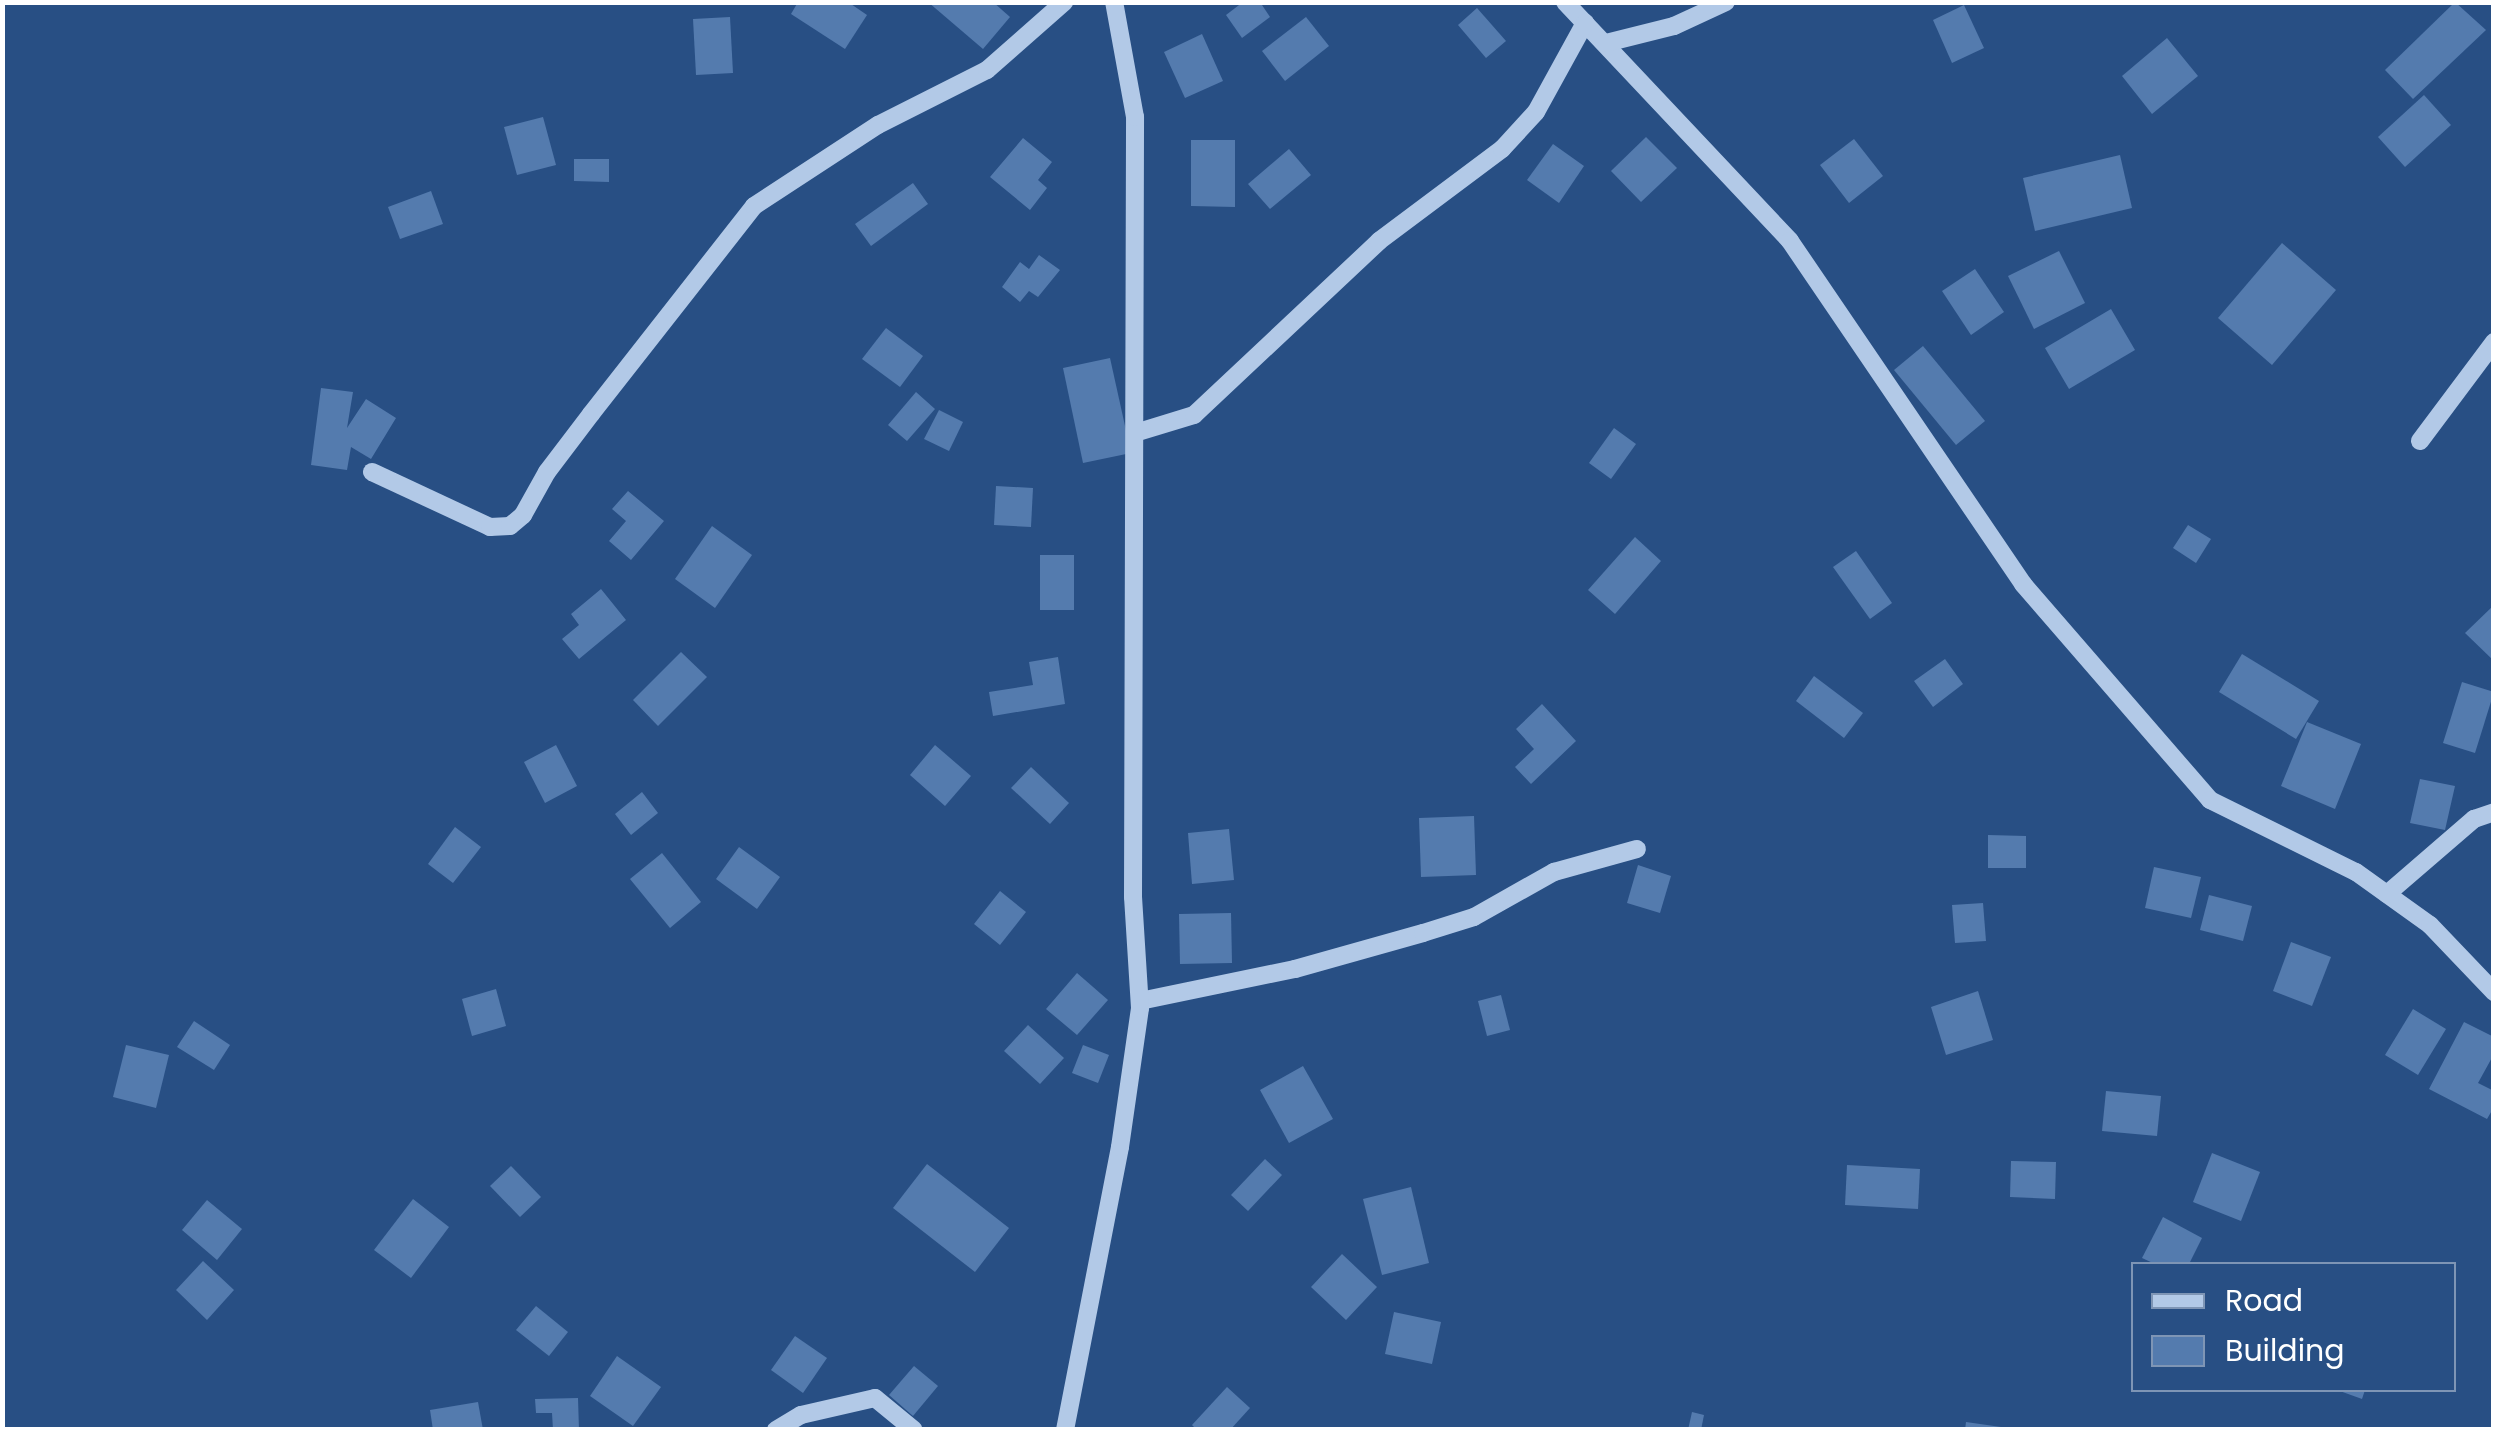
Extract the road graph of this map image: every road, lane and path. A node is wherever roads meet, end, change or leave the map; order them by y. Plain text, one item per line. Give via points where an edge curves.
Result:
1 (1064, 2) edge
2 (1114, 2) edge
3 (1565, 2) edge
4 (1726, 2) edge
5 (1586, 23) junction
6 (1606, 43) junction
7 (2494, 342) edge
8 (1136, 433) junction
9 (2420, 441) dead end
10 (372, 472) dead end
11 (2494, 812) edge
12 (1637, 849) dead end
13 (2387, 894) junction
14 (2494, 992) edge
15 (1140, 1000) junction
16 (776, 1430) edge
17 (914, 1430) edge
18 (1064, 1430) edge

1 - 10 street via 987,70 878,125 754,206 510,526 490,528
2 - 8 street via 1135,117
3 - 5 street
4 - 6 street via 1674,26
5 - 6 street
5 - 8 street via 1536,112 1502,149 1379,241 1194,416
6 - 13 street via 1790,241 2023,584 2210,800
7 - 9 street
8 - 15 street via 1133,897
11 - 13 street via 2474,819
12 - 15 street via 1554,872 1474,916 1423,933 1295,969
13 - 14 street via 2430,926
15 - 18 street via 1120,1147
16 - 17 street via 801,1415 875,1398

